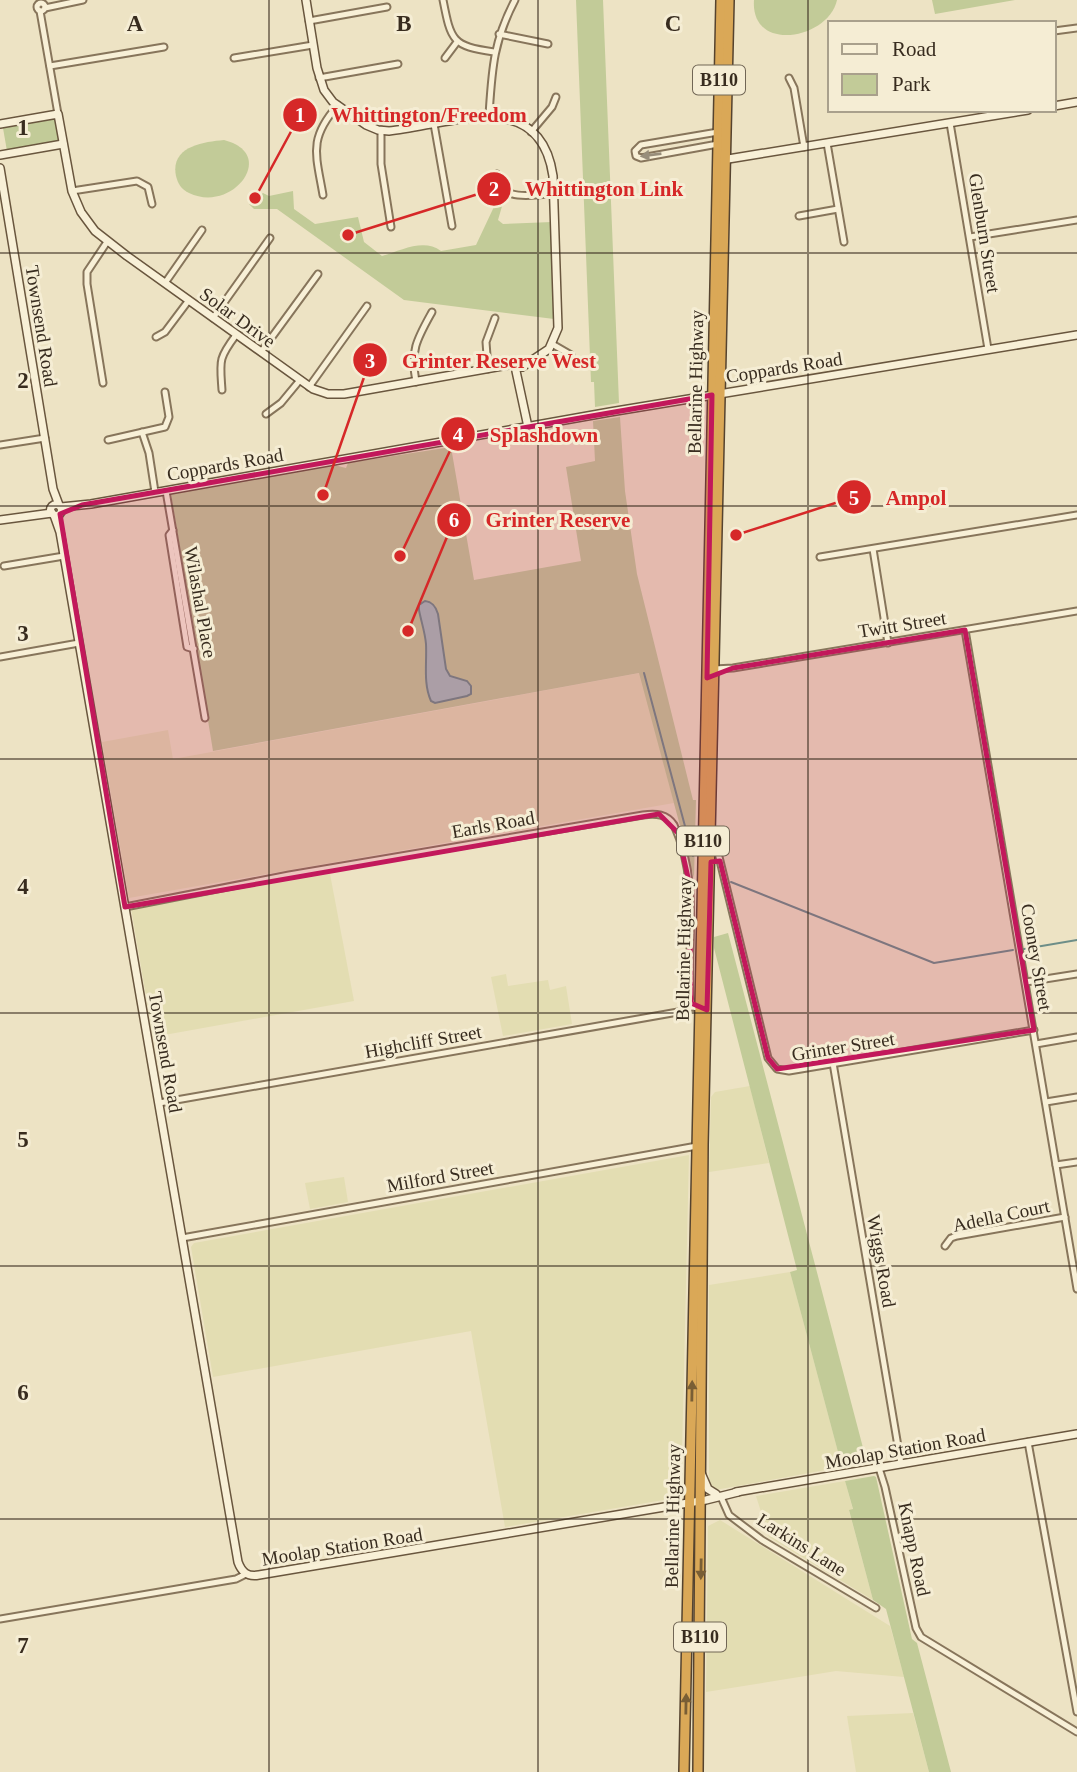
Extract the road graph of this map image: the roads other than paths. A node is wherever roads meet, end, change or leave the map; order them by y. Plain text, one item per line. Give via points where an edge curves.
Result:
1 (83, 0) edge
2 (306, 0) edge
3 (443, 0) edge
4 (515, 0) edge
5 (721, 0) edge
6 (729, 0) edge
7 (41, 5) edge
8 (387, 8) dead end
9 (309, 21) junction
10 (1077, 28) edge
11 (1056, 32) edge
12 (499, 34) junction
13 (457, 42) junction
14 (548, 44) dead end
15 (313, 45) junction
16 (164, 47) dead end
17 (494, 52) junction
18 (234, 58) dead end
19 (445, 58) dead end
20 (398, 64) dead end
21 (50, 66) junction
22 (319, 78) junction
23 (789, 78) dead end
24 (556, 97) dead end
25 (1077, 102) edge
26 (338, 105) junction
27 (1056, 106) edge
28 (1009, 112) edge
29 (58, 114) junction
30 (489, 115) junction
31 (950, 123) junction
32 (0, 124) edge
33 (434, 124) junction
34 (382, 130) junction
35 (531, 132) junction
36 (718, 132) junction
37 (827, 143) junction
38 (63, 144) junction
39 (718, 144) junction
40 (804, 146) junction
41 (0, 155) edge
42 (721, 160) junction
43 (0, 168) edge
44 (497, 174) dead end
45 (72, 191) junction
46 (554, 194) junction
47 (323, 195) dead end
48 (152, 204) dead end
49 (838, 209) junction
50 (799, 216) dead end
51 (1077, 220) edge
52 (452, 226) dead end
53 (391, 227) dead end
54 (202, 230) dead end
55 (970, 237) junction
56 (270, 238) dead end
57 (107, 242) junction
58 (844, 242) dead end
59 (318, 274) dead end
60 (165, 284) junction
61 (188, 300) junction
62 (367, 306) dead end
63 (432, 312) dead end
64 (213, 318) junction
65 (495, 318) dead end
66 (236, 335) junction
67 (1077, 335) edge
68 (156, 337) dead end
69 (552, 344) junction
70 (988, 349) junction
71 (261, 352) junction
72 (571, 355) dead end
73 (518, 367) junction
74 (488, 369) junction
75 (300, 380) junction
76 (416, 382) junction
77 (103, 383) dead end
78 (309, 387) junction
79 (222, 390) dead end
80 (165, 392) dead end
81 (716, 394) junction
82 (266, 414) dead end
83 (528, 427) junction
84 (142, 432) junction
85 (45, 438) junction
86 (108, 440) dead end
87 (0, 445) edge
88 (166, 491) junction
89 (155, 492) junction
90 (56, 510) junction
91 (1077, 515) edge
92 (0, 520) edge
93 (873, 549) junction
94 (64, 556) junction
95 (820, 557) dead end
96 (4, 566) dead end
97 (1077, 611) edge
98 (965, 630) junction
99 (79, 643) junction
100 (888, 643) junction
101 (0, 657) edge
102 (712, 672) junction
103 (205, 718) dead end
104 (711, 824) junction
105 (703, 845) junction
106 (710, 859) junction
107 (723, 873) junction
108 (125, 907) junction
109 (1077, 974) edge
110 (1026, 982) junction
111 (699, 1009) junction
112 (1034, 1030) junction
113 (1077, 1037) edge
114 (1036, 1044) junction
115 (833, 1063) junction
116 (1077, 1097) edge
117 (1046, 1102) junction
118 (159, 1103) junction
119 (700, 1145) junction
120 (1077, 1162) edge
121 (1056, 1165) junction
122 (1065, 1217) junction
123 (1077, 1225) edge
124 (1066, 1227) junction
125 (182, 1238) junction
126 (945, 1246) dead end
127 (1077, 1289) edge
128 (1077, 1434) edge
129 (1028, 1442) junction
130 (901, 1464) junction
131 (879, 1468) junction
132 (701, 1472) junction
133 (721, 1496) junction
134 (701, 1499) junction
135 (690, 1502) junction
136 (701, 1513) junction
137 (246, 1574) junction
138 (876, 1608) dead end
139 (0, 1619) edge
140 (1077, 1712) edge
141 (1077, 1732) edge
142 (684, 1772) edge
143 (698, 1772) edge

1 - 7 street
2 - 9 street
3 - 13 street
4 - 12 street
5 - 36 highway, Bellarine Highway / B110
6 - 42 highway, Bellarine Highway / B110
7 - 21 street
8 - 9 street
9 - 15 street
10 - 11 street
12 - 14 street
12 - 17 street
13 - 17 street via 469,49
13 - 19 street
15 - 18 street
15 - 22 street
16 - 21 street
17 - 30 street
20 - 22 street
21 - 29 street
22 - 26 street
23 - 40 street
24 - 35 street
25 - 27 street
26 - 34 street via 366,125
26 - 47 street via 321,126 316,143
28 - 31 street
29 - 32 street
29 - 38 street, Solar Drive
30 - 33 street
30 - 35 street via 506,118
31 - 37 street
31 - 55 street, Glenburn Street
33 - 34 street
33 - 52 street
34 - 53 street via 381,164
35 - 46 street via 550,160
36 - 39 highway, Bellarine Highway / B110
39 -> 36 street via 641,158 635,151 641,145
37 - 40 street
37 - 49 street
38 - 41 street
38 - 45 street, Solar Drive
39 - 42 highway, Bellarine Highway / B110
40 - 42 street
42 - 81 highway, Bellarine Highway / B110
43 - 85 street, Townsend Road via 6,227
44 - 46 street via 508,194
45 - 48 street via 137,181 148,187
45 - 57 street, Solar Drive via 88,222
46 - 69 street via 559,321
49 - 50 street
49 - 58 street
51 - 55 street
54 - 60 street
55 - 70 street, Glenburn Street
56 - 64 street
57 - 60 street, Solar Drive
57 - 77 street via 87,272
59 - 71 street
60 - 61 street, Solar Drive
61 - 64 street, Solar Drive
61 - 68 street via 165,332
62 - 78 street
63 - 76 street via 414,350
64 - 66 street, Solar Drive
65 - 74 street via 486,342
66 - 71 street, Solar Drive
66 - 79 street via 221,359
67 - 70 street, Coppards Road
69 - 72 street
69 - 73 street via 545,353
70 - 81 street, Coppards Road
71 - 75 street, Solar Drive
73 - 74 street, Solar Drive
73 - 83 street
74 - 76 street, Solar Drive
75 - 78 street, Solar Drive
75 - 82 street via 282,403
76 - 78 street, Solar Drive via 344,394
80 - 84 street via 167,425
81 - 83 street, Coppards Road
81 - 102 highway, Bellarine Highway / B110
83 - 88 street, Coppards Road
84 - 86 street
84 - 89 street
85 - 87 street
85 - 90 street, Townsend Road
88 - 89 street, Coppards Road
88 - 103 street, Wilashal Place
89 - 90 street, Coppards Road
90 - 92 street, Coppards Road
90 - 94 street, Townsend Road
91 - 93 street
93 - 95 street
93 - 100 street
94 - 96 street
94 - 99 street, Townsend Road
97 - 98 street, Twitt Street
98 - 100 street, Twitt Street
98 - 110 street, Cooney Street
99 - 101 street
99 - 108 street, Townsend Road
100 - 102 street, Twitt Street
102 - 104 highway, Bellarine Highway / B110
102 - 105 highway, Bellarine Highway / B110
104 - 106 highway, Bellarine Highway / B110
104 - 107 street, Grinter Street
105 - 106 highway
105 - 111 highway, Bellarine Highway / B110
106 - 107 street, Grinter Street
106 - 111 highway, Bellarine Highway / B110
107 - 115 street, Grinter Street via 771,1063 784,1071
108 - 111 street, Earls Road via 659,814 671,820 678,833 689,882 690,995
108 - 118 street, Townsend Road
109 - 110 street
110 - 112 street, Cooney Street
111 - 118 street, Highcliff Street
111 - 119 highway, Bellarine Highway / B110
112 - 114 street, Cooney Street
112 - 115 street, Grinter Street
113 - 114 street
114 - 117 street, Cooney Street
115 - 130 street, Wiggs Road
116 - 117 street
117 - 121 street, Cooney Street
118 - 125 street, Townsend Road
119 - 125 street, Milford Street
119 - 132 highway, Bellarine Highway / B110
135 -> 119 highway, Bellarine Highway / B110
120 - 121 street
121 - 122 street, Cooney Street
122 - 124 street, Cooney Street
122 - 126 street, Adella Court via 957,1236
123 - 124 street
124 - 127 street, Cooney Street
125 - 137 street, Townsend Road via 238,1562
128 - 129 street, Moolap Station Road
129 - 130 street, Moolap Station Road
129 - 140 street
130 - 131 street, Moolap Station Road
131 - 133 street, Moolap Station Road
131 - 141 street, Knapp Road via 921,1637
132 - 133 street via 707,1488
132 - 134 highway, Bellarine Highway / B110
133 - 134 street, Moolap Station Road
133 - 136 street
133 - 138 street, Larkins Lane via 729,1515 762,1540
134 - 135 street, Moolap Station Road
134 - 136 highway, Bellarine Highway / B110
135 - 137 street, Moolap Station Road
142 -> 135 highway, Bellarine Highway / B110
136 -> 143 highway, Bellarine Highway / B110
137 - 139 street, Moolap Station Road

